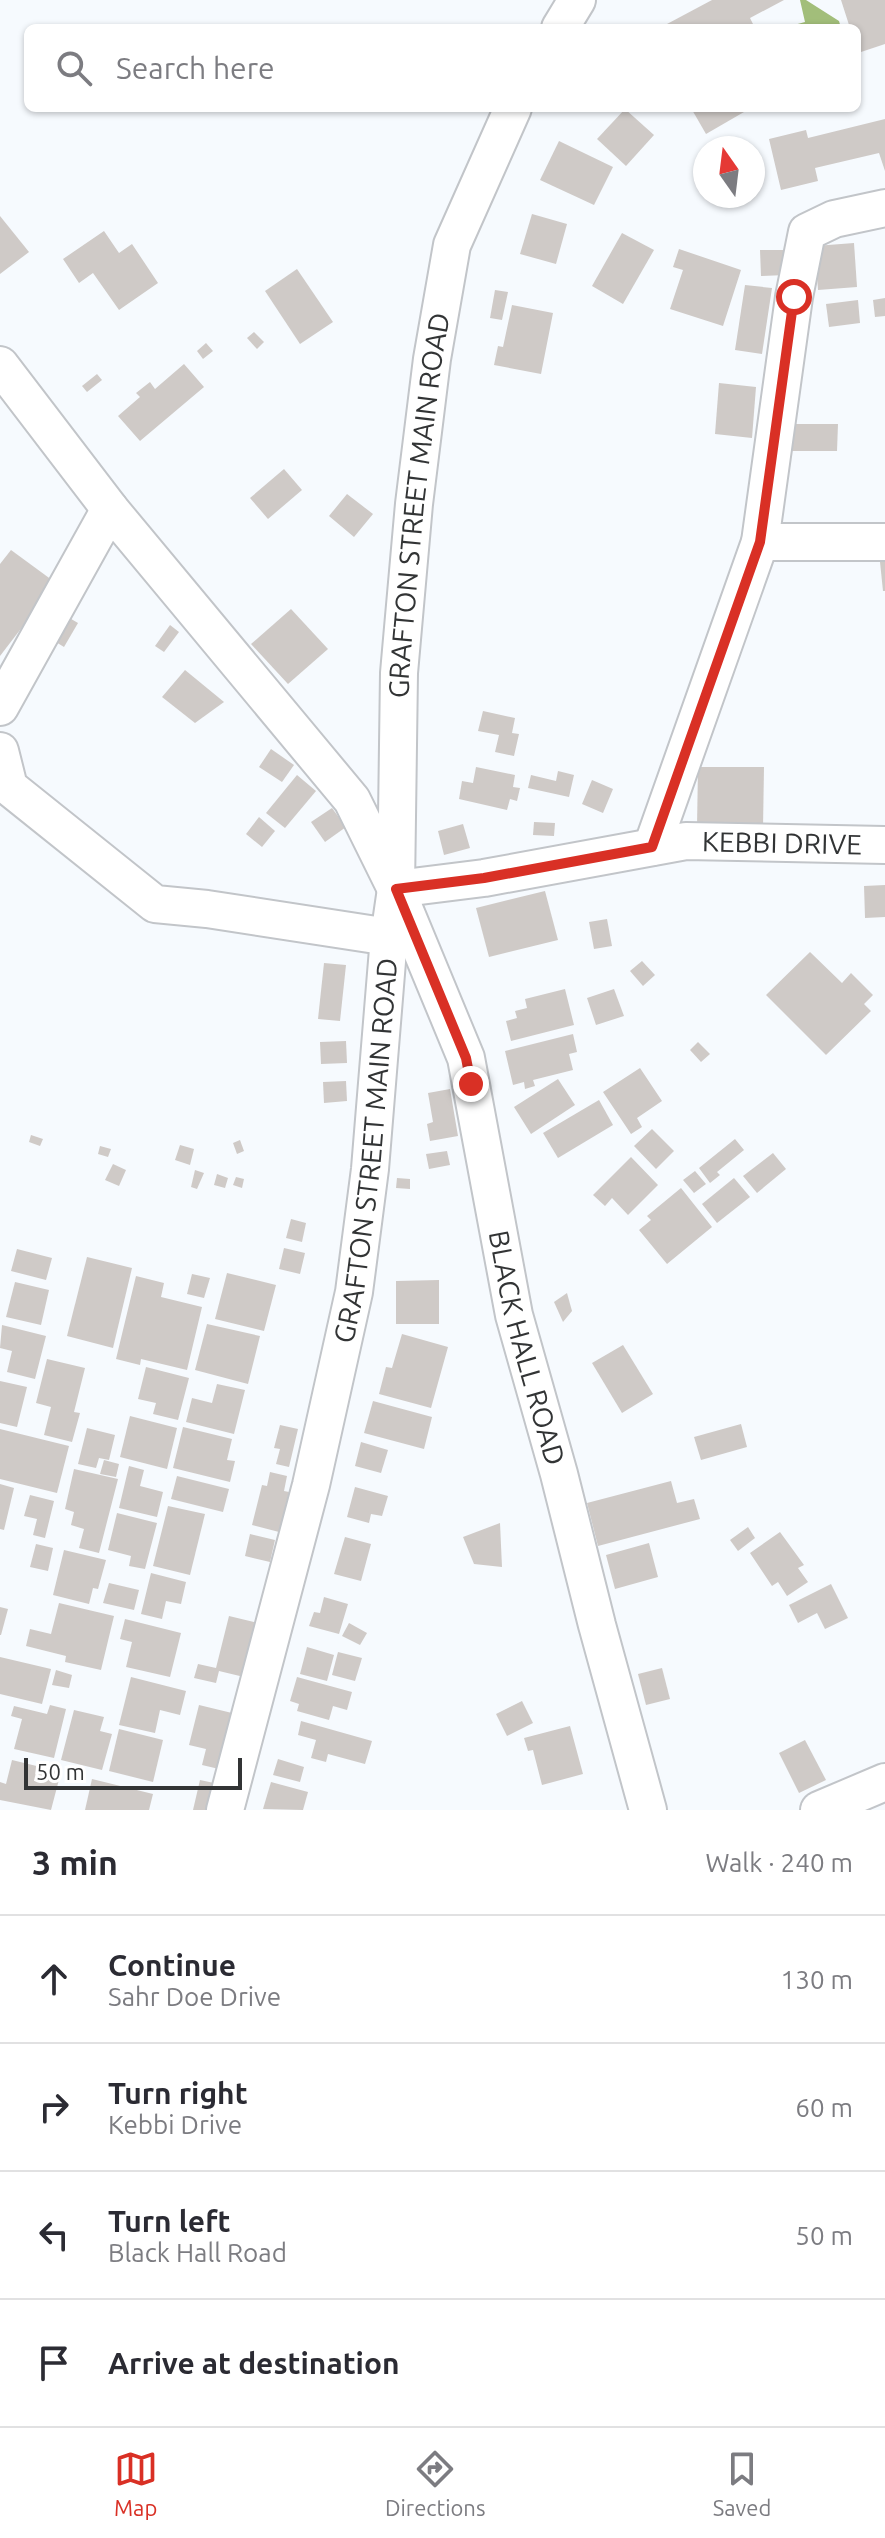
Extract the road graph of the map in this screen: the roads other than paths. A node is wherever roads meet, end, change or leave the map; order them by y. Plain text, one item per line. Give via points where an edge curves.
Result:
1 (577, 0) edge
2 (562, 24) edge
3 (511, 112) edge
4 (885, 208) edge
5 (0, 365) edge
6 (110, 509) junction
7 (760, 542) junction
8 (885, 542) edge
9 (0, 707) edge
10 (0, 751) edge
11 (885, 845) edge
12 (652, 847) junction
13 (396, 889) junction
14 (389, 937) junction
15 (885, 1782) edge
16 (225, 1810) edge
17 (648, 1810) edge
18 (819, 1810) edge

1 - 2 street
3 - 13 street, GRAFTON STREET MAIN ROAD via 452,245 432,359 399,673
4 - 7 street via 834,219 807,232
5 - 6 street, BLACK HALL ROAD
6 - 9 street
6 - 13 street, BLACK HALL ROAD via 352,800
7 - 8 street
7 - 12 street
10 - 14 street via 9,787 155,904
11 - 12 street, KEBBI DRIVE via 686,841
12 - 13 street, KEBBI DRIVE
13 - 14 street, GRAFTON STREET MAIN ROAD
13 - 17 street, BLACK HALL ROAD via 466,1058 514,1315
14 - 16 street, GRAFTON STREET MAIN ROAD via 354,1292 311,1485
15 - 18 street

